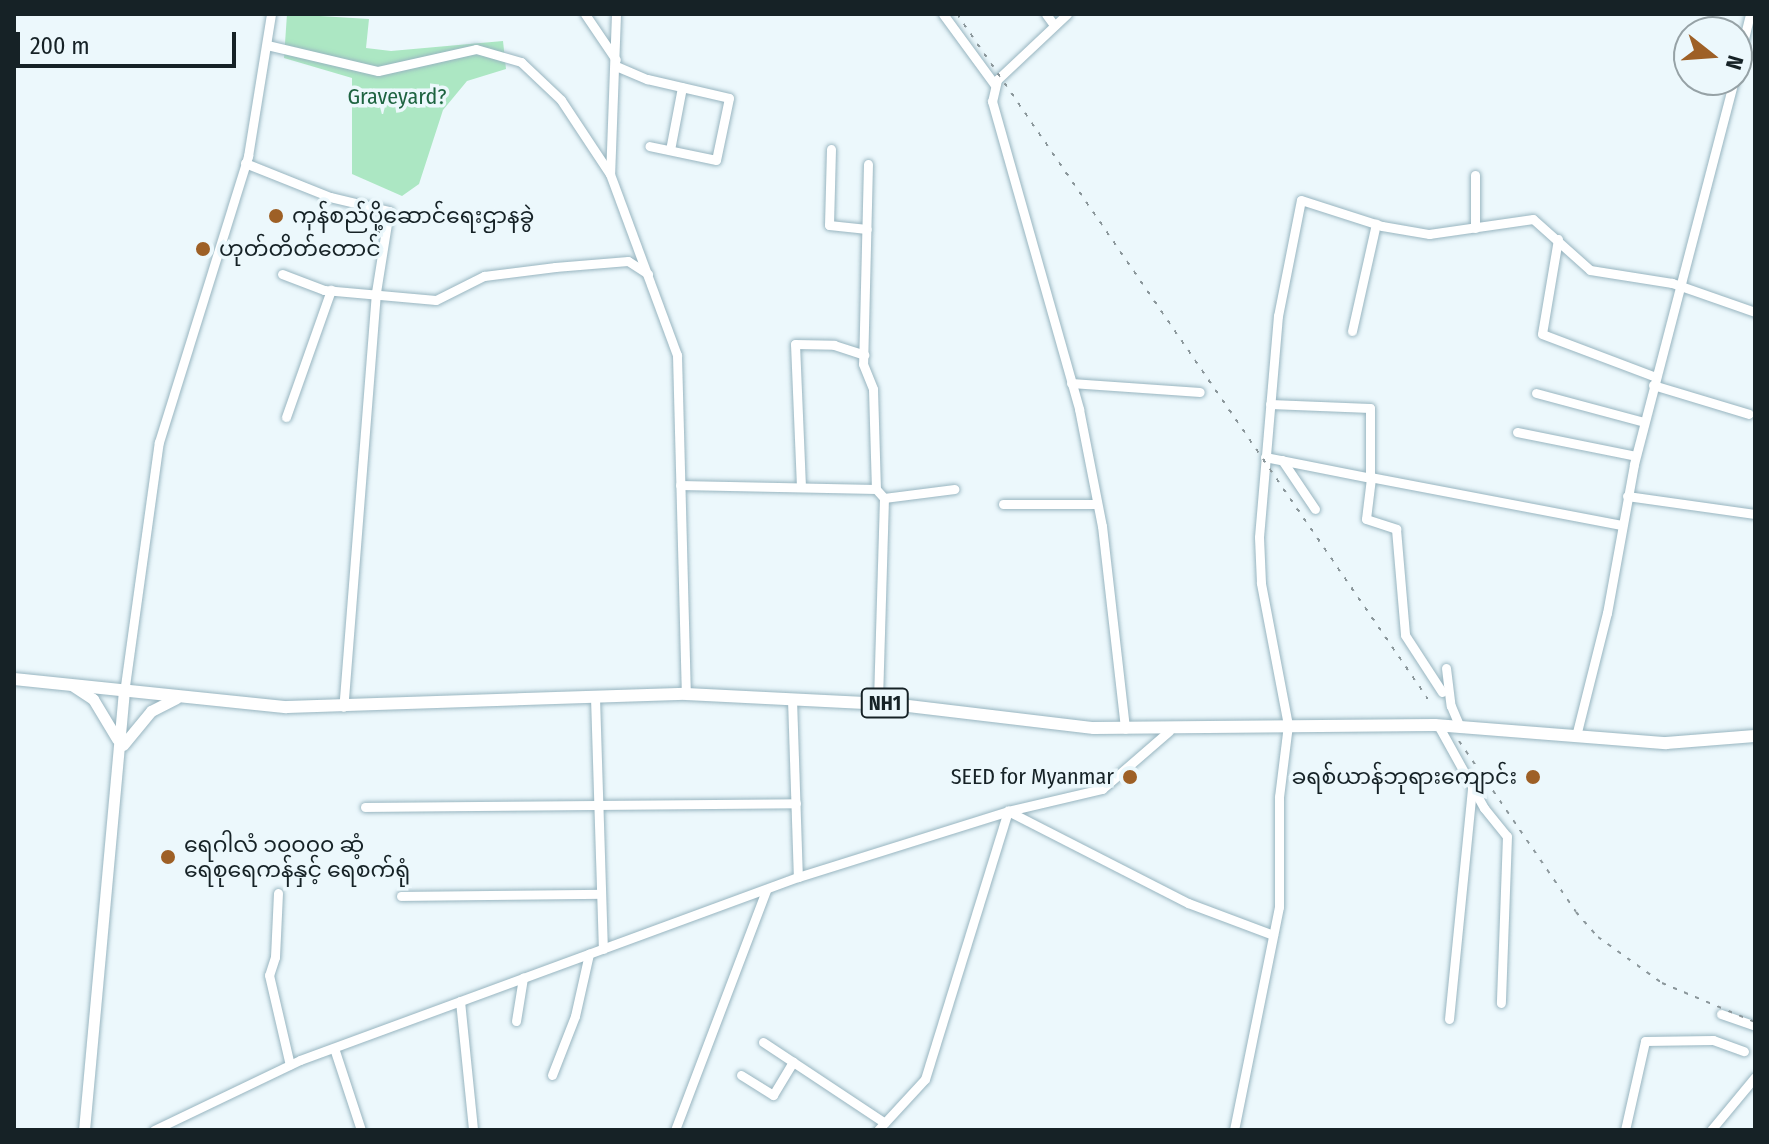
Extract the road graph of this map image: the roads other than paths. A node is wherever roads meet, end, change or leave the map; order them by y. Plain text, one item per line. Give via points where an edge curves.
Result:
1 (271, 14) edge
2 (585, 14) edge
3 (616, 14) edge
4 (943, 14) edge
5 (1046, 14) edge
6 (1067, 14) edge
7 (1054, 25) junction
8 (267, 45) junction
9 (616, 63) junction
10 (995, 85) junction
11 (682, 87) junction
12 (1730, 96) edge
13 (649, 146) dead end
14 (831, 149) dead end
15 (670, 150) junction
16 (245, 163) junction
17 (868, 164) dead end
18 (610, 174) junction
19 (1475, 175) dead end
20 (1376, 224) junction
21 (1475, 228) junction
22 (867, 229) junction
23 (1558, 239) junction
24 (282, 274) dead end
25 (648, 274) junction
26 (1681, 287) junction
27 (331, 290) junction
28 (376, 292) junction
29 (1755, 312) edge
30 (1352, 331) dead end
31 (864, 355) junction
32 (1654, 381) junction
33 (1071, 383) junction
34 (1200, 392) dead end
35 (1536, 393) dead end
36 (1270, 404) junction
37 (1749, 414) dead end
38 (286, 417) dead end
39 (1644, 422) junction
40 (1517, 432) dead end
41 (1636, 456) junction
42 (1265, 457) junction
43 (1282, 460) junction
44 (1370, 477) junction
45 (680, 485) junction
46 (801, 487) junction
47 (876, 489) junction
48 (954, 489) dead end
49 (1627, 496) junction
50 (884, 498) junction
51 (1003, 504) dead end
52 (1097, 504) junction
53 (1315, 509) dead end
54 (1755, 514) edge
55 (1621, 525) junction
56 (1446, 668) dead end
57 (14, 679) edge
58 (73, 686) junction
59 (1442, 692) dead end
60 (124, 693) junction
61 (686, 694) junction
62 (595, 697) junction
63 (176, 698) junction
64 (792, 699) junction
65 (878, 703) junction
66 (343, 707) junction
67 (1288, 725) junction
68 (1438, 725) junction
69 (1460, 727) junction
70 (1125, 729) junction
71 (1169, 731) junction
72 (1576, 736) junction
73 (1755, 736) edge
74 (118, 756) junction
75 (1472, 788) junction
76 (796, 803) junction
77 (598, 806) junction
78 (365, 807) dead end
79 (1008, 811) junction
80 (798, 877) junction
81 (766, 890) junction
82 (278, 893) dead end
83 (601, 894) junction
84 (401, 896) dead end
85 (1273, 935) junction
86 (603, 949) junction
87 (589, 954) junction
88 (523, 978) junction
89 (460, 1001) junction
90 (1501, 1003) dead end
91 (1721, 1014) dead end
92 (1449, 1019) dead end
93 (516, 1021) dead end
94 (1755, 1026) edge
95 (763, 1042) dead end
96 (334, 1048) junction
97 (1744, 1051) dead end
98 (793, 1062) junction
99 (290, 1065) junction
100 (552, 1075) dead end
101 (741, 1075) dead end
102 (1755, 1077) edge
103 (884, 1128) edge
104 (84, 1130) edge
105 (154, 1130) edge
106 (361, 1130) edge
107 (473, 1130) edge
108 (675, 1130) edge
109 (1234, 1130) edge
110 (1625, 1130) edge
111 (1711, 1130) edge

1 - 8 street
2 - 9 street
3 - 9 street
4 - 10 street
5 - 7 street
6 - 7 street
7 - 10 street
8 - 16 street
8 - 18 street via 378,71 476,49 521,62 561,100
9 - 11 street
9 - 18 street
10 - 33 street via 992,101 1018,207
11 - 15 street
11 - 15 street via 729,98 716,160
12 - 26 street
13 - 15 street
14 - 22 street via 829,225
16 - 28 street via 330,197 389,211
16 - 60 street via 159,442
17 - 22 street
18 - 25 street
19 - 21 street
20 - 21 street via 1429,234
20 - 30 street
20 - 36 street via 1308,199 1299,203 1280,303
21 - 23 street via 1533,219
22 - 31 street
23 - 26 street via 1590,270
23 - 32 street via 1542,334
24 - 27 street
25 - 28 street via 628,261 484,276 436,300
25 - 45 street via 677,355
26 - 29 street
26 - 32 street
27 - 28 street
27 - 38 street
28 - 66 street
31 - 46 street via 834,345 795,344
31 - 47 street via 873,389
32 - 37 street
32 - 39 street
33 - 34 street
33 - 52 street
35 - 39 street
36 - 42 street
36 - 44 street via 1370,408
39 - 41 street
40 - 41 street
41 - 49 street
42 - 43 street
42 - 67 street via 1261,583
43 - 44 street
43 - 53 street
44 - 55 street
44 - 59 street via 1366,519 1396,529 1405,635
45 - 46 street
45 - 61 street
46 - 47 street
47 - 50 street
48 - 50 street
49 - 54 street
49 - 55 street
50 - 65 street
51 - 52 street
52 - 70 street
55 - 72 street via 1607,613
56 - 69 street
57 - 58 highway, NH1
58 - 60 highway, NH1
58 - 74 main road via 93,699 113,727
60 - 63 highway, NH1
60 - 74 main road
61 - 62 highway, NH1
61 - 64 highway, NH1
62 - 66 highway, NH1
62 - 77 street
63 - 66 highway, NH1
63 - 74 main road via 130,730
64 - 65 highway, NH1
64 - 76 street
65 - 70 highway, NH1
67 - 68 highway, NH1
67 - 71 highway, NH1
67 - 85 street
68 - 69 highway, NH1
68 - 75 street
69 - 72 highway, NH1
70 - 71 highway, NH1
71 - 79 street via 1102,789
72 - 73 highway, NH1 via 1666,743
74 - 104 main road
75 - 90 street via 1509,844
75 - 92 street
76 - 77 street
76 - 80 street
77 - 78 street
77 - 83 street
79 - 80 street
79 - 85 street via 1188,903
79 - 103 street via 975,904 925,1079
80 - 81 street
81 - 86 street
81 - 108 street
82 - 99 street via 275,957 269,975
83 - 84 street
83 - 86 street
85 - 109 street
86 - 87 street
87 - 88 street
87 - 100 street via 575,1016
88 - 89 street
88 - 93 street
89 - 96 street
89 - 107 street
91 - 94 street
95 - 98 street
96 - 99 street
96 - 106 street
97 - 110 street via 1713,1040 1645,1041
98 - 101 street via 773,1095
98 - 103 street
99 - 105 street
102 - 111 street

